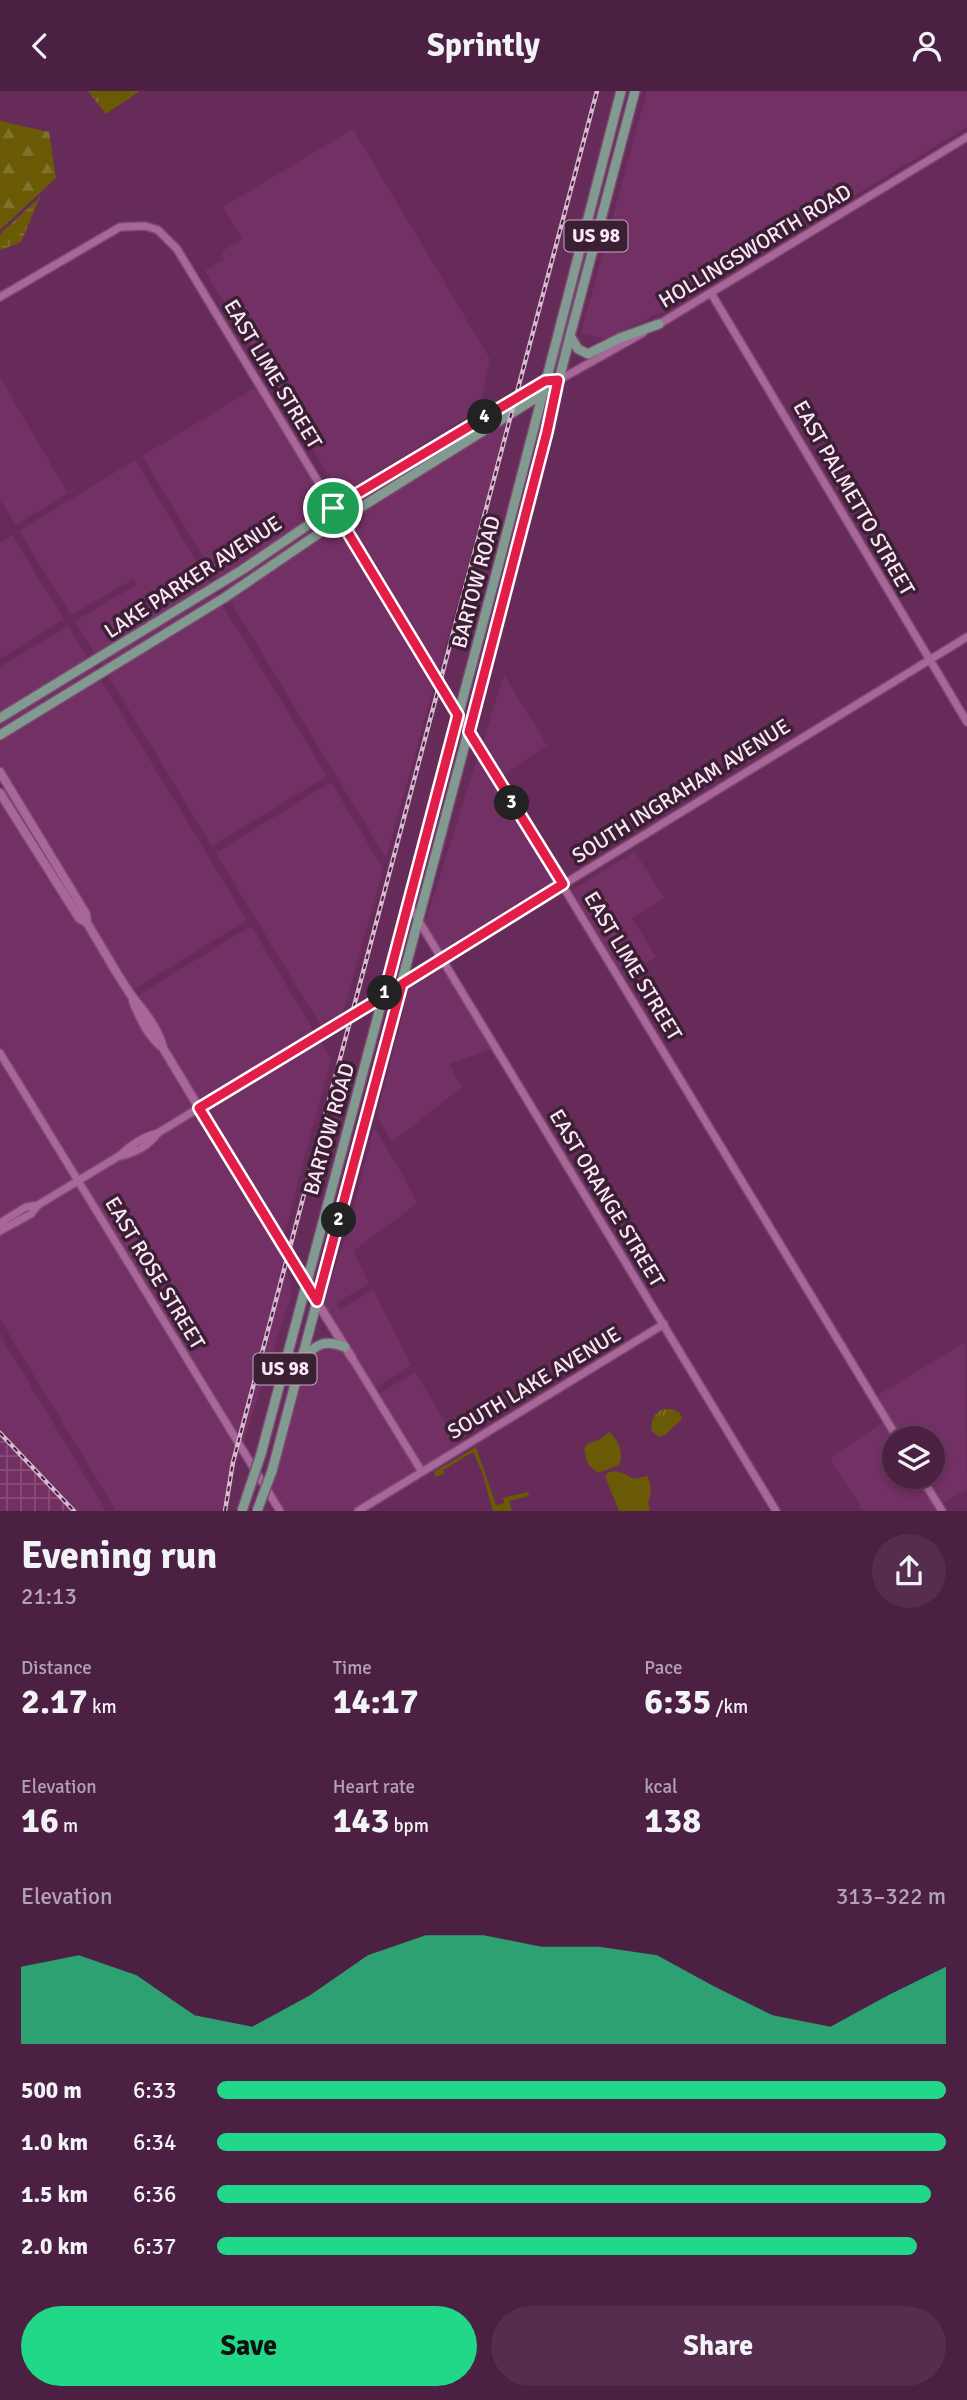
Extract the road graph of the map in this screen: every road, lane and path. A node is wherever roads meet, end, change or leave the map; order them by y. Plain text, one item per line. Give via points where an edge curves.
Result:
1 (621, 91) edge
2 (635, 91) edge
3 (967, 137) edge
4 (711, 293) junction
5 (2, 296) edge
6 (659, 324) junction
7 (570, 336) junction
8 (558, 380) junction
9 (545, 381) junction
10 (543, 395) junction
11 (333, 508) junction
12 (341, 520) junction
13 (967, 637) edge
14 (930, 659) junction
15 (458, 715) junction
16 (0, 718) edge
17 (967, 722) edge
18 (469, 732) junction
19 (0, 735) edge
20 (0, 772) edge
21 (0, 793) edge
22 (563, 884) junction
23 (408, 903) junction
24 (418, 919) junction
25 (87, 923) junction
26 (442, 958) junction
27 (402, 984) junction
28 (384, 996) junction
29 (0, 1053) edge
30 (199, 1108) junction
31 (78, 1181) junction
32 (38, 1205) junction
33 (0, 1223) edge
34 (0, 1231) edge
35 (306, 1283) junction
36 (317, 1301) junction
37 (664, 1324) junction
38 (345, 1347) junction
39 (352, 1358) joint
40 (301, 1363) junction
41 (890, 1426) edge
42 (422, 1472) junction
43 (928, 1489) edge
44 (242, 1511) edge
45 (257, 1511) edge
46 (280, 1511) edge
47 (358, 1511) edge
48 (776, 1511) edge
49 (942, 1511) edge

1 - 9 main road, BARTOW ROAD / US 98
2 - 7 main road, BARTOW ROAD / US 98
3 - 4 street, HOLLINGSWORTH ROAD
4 - 6 street, HOLLINGSWORTH ROAD
4 - 14 street, EAST PALMETTO STREET
5 - 11 street, EAST LIME STREET via 120,227 158,230 177,249
6 - 7 main road via 589,354 578,349
6 - 8 street, HOLLINGSWORTH ROAD
7 - 8 main road, BARTOW ROAD / US 98
8 - 9 main road, LAKE PARKER AVENUE
8 - 10 main road, LAKE PARKER AVENUE
8 - 18 main road, BARTOW ROAD / US 98
9 - 10 main road, BARTOW ROAD / US 98
9 - 11 main road, LAKE PARKER AVENUE
10 - 12 main road, LAKE PARKER AVENUE
10 - 15 main road, BARTOW ROAD / US 98
11 - 12 street, EAST LIME STREET
11 - 16 main road, LAKE PARKER AVENUE via 216,586
12 - 15 street, EAST LIME STREET
12 - 19 main road, LAKE PARKER AVENUE via 223,599
13 - 14 street, SOUTH INGRAHAM AVENUE
14 - 17 street, EAST PALMETTO STREET
14 - 22 street, SOUTH INGRAHAM AVENUE
15 - 18 street, EAST LIME STREET
15 - 23 main road, BARTOW ROAD / US 98
18 - 22 street, EAST LIME STREET
18 - 24 main road, BARTOW ROAD / US 98
20 - 25 main road via 86,914
21 - 25 main road via 79,918
22 - 26 street, SOUTH INGRAHAM AVENUE
22 - 41 street, EAST LIME STREET
23 - 24 street, EAST ORANGE STREET
23 - 28 main road, BARTOW ROAD / US 98
24 - 26 street, EAST ORANGE STREET
24 - 27 main road, BARTOW ROAD / US 98
25 - 30 main road via 154,1041 163,1048
26 - 27 street, SOUTH INGRAHAM AVENUE
26 - 37 street, EAST ORANGE STREET
27 - 28 street, SOUTH INGRAHAM AVENUE
27 - 36 main road, BARTOW ROAD / US 98
28 - 30 street, SOUTH INGRAHAM AVENUE
28 - 35 main road, BARTOW ROAD / US 98
29 - 31 street, EAST ROSE STREET
30 - 31 street, SOUTH INGRAHAM AVENUE via 145,1136
30 - 35 main road
31 - 32 street, SOUTH INGRAHAM AVENUE
31 - 46 street, EAST ROSE STREET
32 - 33 street
32 - 34 street via 32,1214
35 - 36 main road
35 - 44 main road, US 98, bridge via 271,1423
36 - 38 main road
36 - 40 main road, US 98
37 - 42 street, SOUTH LAKE AVENUE
37 - 48 street, EAST ORANGE STREET
38 - 39 main road
38 - 40 main road via 323,1342
39 - 42 street
40 - 45 main road, US 98, bridge
42 - 47 street, SOUTH LAKE AVENUE
43 - 49 street

